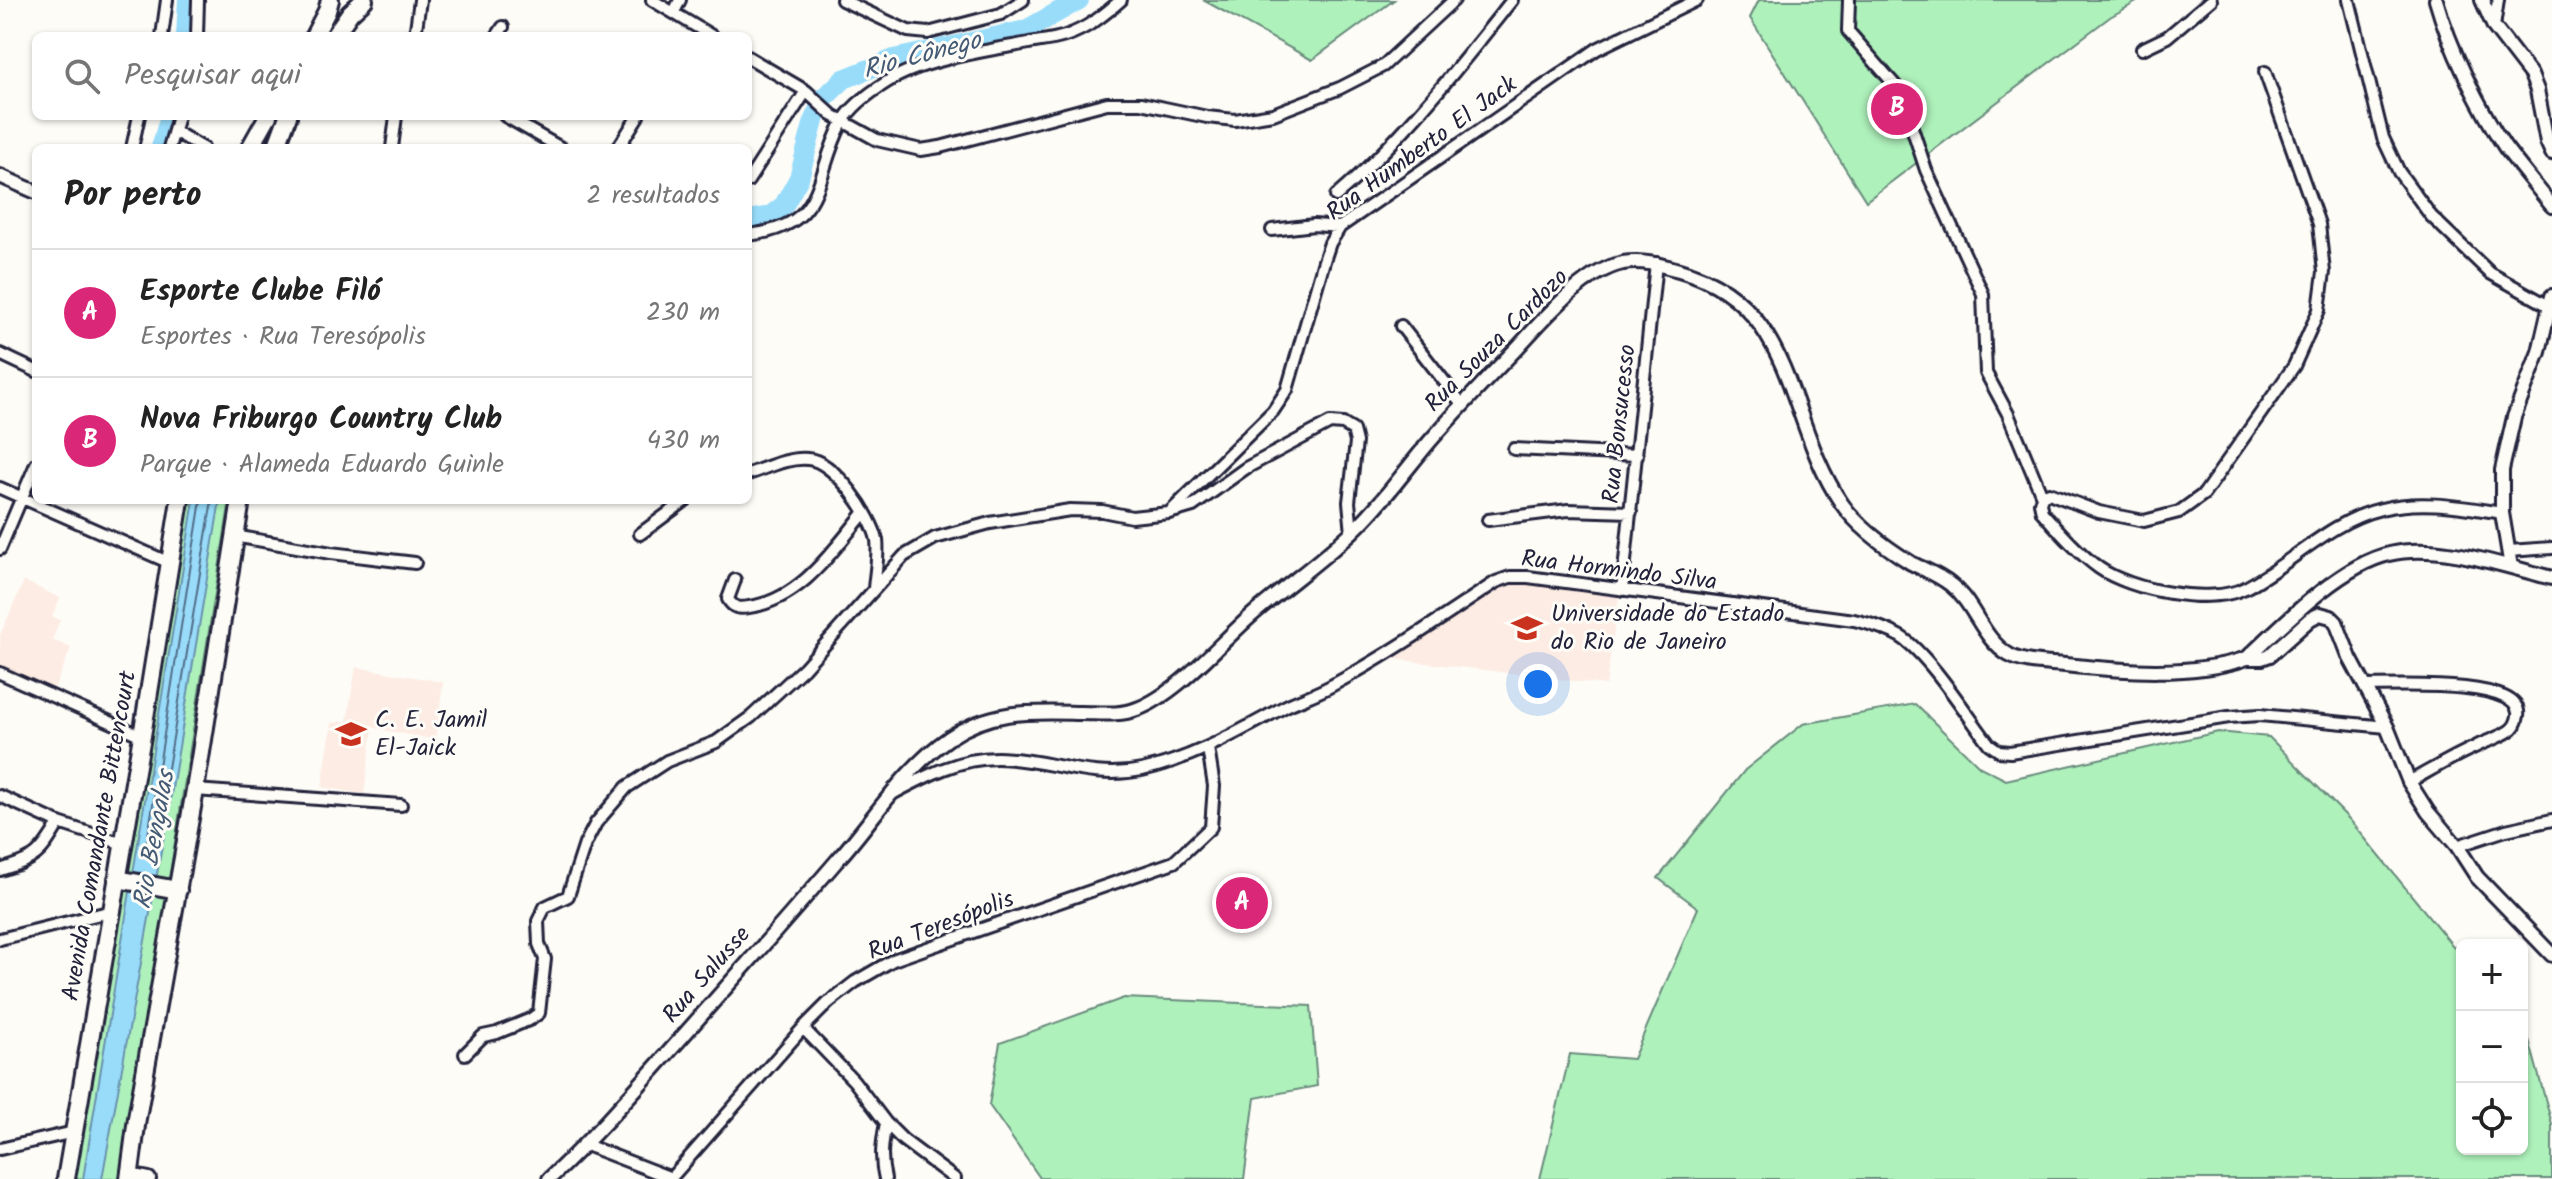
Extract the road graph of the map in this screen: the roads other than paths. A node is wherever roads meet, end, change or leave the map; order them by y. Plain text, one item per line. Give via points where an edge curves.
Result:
1 (167, 0) edge
2 (198, 0) edge
3 (330, 0) edge
4 (364, 0) edge
5 (420, 0) edge
6 (652, 0) edge
7 (680, 0) edge
8 (842, 0) edge
9 (1023, 0) edge
10 (1121, 0) edge
11 (1454, 0) edge
12 (1512, 0) edge
13 (1697, 0) edge
14 (1849, 0) edge
15 (2211, 0) edge
16 (2349, 0) edge
17 (2436, 0) edge
18 (2482, 0) edge
19 (2498, 0) edge
20 (674, 12) junction
21 (693, 25) junction
22 (2494, 27) junction
23 (163, 32) edge
24 (197, 32) edge
25 (316, 32) edge
26 (337, 32) edge
27 (416, 32) edge
28 (689, 32) edge
29 (705, 32) edge
30 (2142, 49) dead end
31 (752, 59) edge
32 (2265, 72) dead end
33 (806, 91) junction
34 (138, 120) edge
35 (177, 120) edge
36 (266, 120) edge
37 (286, 120) edge
38 (396, 120) edge
39 (512, 120) edge
40 (636, 120) edge
41 (843, 122) junction
42 (174, 131) junction
43 (133, 144) edge
44 (170, 144) edge
45 (196, 144) edge
46 (252, 144) edge
47 (278, 144) edge
48 (392, 144) edge
49 (554, 144) edge
50 (620, 144) edge
51 (2552, 153) edge
52 (752, 175) edge
53 (0, 176) edge
54 (32, 190) edge
55 (1336, 196) dead end
56 (2552, 206) edge
57 (1340, 227) junction
58 (1272, 230) dead end
59 (752, 235) edge
60 (1656, 263) junction
61 (2550, 301) edge
62 (1401, 326) dead end
63 (0, 354) edge
64 (32, 369) edge
65 (1462, 404) junction
66 (1514, 449) dead end
67 (1637, 455) junction
68 (32, 473) edge
69 (752, 473) edge
70 (0, 488) edge
71 (2042, 496) junction
72 (21, 497) junction
73 (32, 502) edge
74 (37, 504) edge
75 (179, 504) edge
76 (240, 504) edge
77 (681, 504) edge
78 (865, 512) junction
79 (1631, 512) junction
80 (1169, 513) junction
81 (2502, 513) junction
82 (1488, 520) dead end
83 (1352, 533) junction
84 (640, 534) dead end
85 (234, 536) junction
86 (2552, 548) edge
87 (0, 549) edge
88 (2509, 551) junction
89 (170, 563) junction
90 (415, 563) dead end
91 (2511, 567) junction
92 (2552, 578) edge
93 (735, 580) dead end
94 (874, 589) junction
95 (1622, 590) junction
96 (2247, 658) junction
97 (0, 673) edge
98 (2364, 686) junction
99 (2387, 727) junction
100 (142, 736) junction
101 (1208, 748) junction
102 (2409, 782) junction
103 (195, 790) junction
104 (891, 795) junction
105 (0, 796) edge
106 (401, 805) dead end
107 (2552, 820) edge
108 (59, 823) junction
109 (123, 844) junction
110 (2457, 846) junction
111 (0, 870) edge
112 (122, 880) junction
113 (172, 889) junction
114 (112, 911) junction
115 (0, 939) edge
116 (2552, 955) edge
117 (803, 1028) junction
118 (465, 1054) dead end
119 (886, 1123) junction
120 (74, 1132) junction
121 (586, 1145) junction
122 (0, 1149) edge
123 (129, 1177) edge
124 (66, 1179) edge
125 (149, 1179) edge
126 (549, 1179) edge
127 (670, 1179) edge
128 (885, 1179) edge
129 (955, 1179) edge

1 - 23 street
2 - 24 street
3 - 25 main road
4 - 26 main road
5 - 27 street
6 - 20 street
7 - 20 street
8 - 9 street via 908,31 928,33 1001,14
10 - 41 street via 1100,19 1065,36 918,67 871,94
11 - 41 street via 1383,66 1273,114 1235,120 1141,103 1107,103 921,150 877,140
12 - 55 street via 1418,114
13 - 57 street, Rua Humberto El Jack via 1597,49
14 - 71 street via 1848,31 1900,91 1926,170 1983,294 1986,373
15 - 30 street via 2167,37
16 - 61 street via 2383,138 2399,172 2431,216 2490,273
17 - 56 street via 2483,109
18 - 22 street
19 - 22 street
20 - 21 street
21 - 28 street
21 - 29 street
22 - 51 street via 2531,75
31 - 33 street
32 - 71 street via 2319,224 2324,272 2319,310 2294,366 2204,494 2179,512 2144,521 2099,512 2059,495
33 - 41 street
33 - 52 street
34 - 43 street
35 - 42 street
36 - 46 main road
37 - 47 main road
38 - 48 street
39 - 49 street
40 - 50 street
41 - 59 street via 806,210 791,223
42 - 44 street
42 - 45 street
53 - 54 street
57 - 58 street
57 - 80 street, Rua Humberto El Jack via 1324,261 1287,390 1273,411
60 - 65 street, Rua Souza Cardozo via 1623,263 1582,285
60 - 67 street, Rua Bonsucesso
60 - 96 street, Rua Souza Cardozo via 1700,275 1732,294 1758,319 1843,505 1893,551 1957,589 2003,651 2027,661 2135,670 2197,668
61 - 81 street via 2539,352 2507,442
62 - 65 street
63 - 64 street
65 - 83 street, Rua Souza Cardozo
66 - 67 street
67 - 79 street, Rua Bonsucesso
68 - 72 street
69 - 78 street via 809,458 838,476
70 - 72 street
71 - 81 street via 2042,512 2099,568 2128,584 2217,596 2243,589 2346,522 2382,509 2438,503
72 - 73 street
72 - 87 street
74 - 89 street
75 - 89 main road, Avenida Comandante Bittencourt
76 - 85 main road
77 - 84 street
78 - 93 street via 795,588 740,609 728,599
78 - 94 street via 878,545
79 - 82 street via 1568,510
79 - 95 street, Rua Bonsucesso
80 - 83 street via 1193,506 1278,449 1330,423 1343,424 1353,430 1356,442 1349,502
80 - 94 street via 1132,517 1070,510 976,526 935,538 904,556
81 - 88 street
83 - 104 street, Rua Souza Cardozo via 1155,699 1115,714 1014,713 975,722 909,772
85 - 90 street
85 - 103 main road
86 - 88 street
88 - 91 street
89 - 100 main road, Avenida Comandante Bittencourt
91 - 92 street
91 - 96 street via 2427,551 2389,554 2354,569
94 - 118 street via 804,668 751,717 716,742 667,761 627,787 596,823 568,896 545,907 538,921 545,959 539,1013 483,1036
95 - 99 street, Rua Hormindo Silva via 1885,628 1922,658 1999,751 2260,715
95 - 101 street, Rua Hormindo Silva via 1528,577 1496,582 1328,688
96 - 98 street, Rua Souza Cardozo via 2270,655 2320,614 2336,622
97 - 100 street
98 - 99 street
98 - 102 street via 2475,689 2497,693 2519,709 2510,731
99 - 102 street
100 - 109 main road, Avenida Comandante Bittencourt
101 - 104 street, Rua Hormindo Silva via 1139,770 1105,774 994,758 940,769
101 - 117 street, Rua Teresópolis via 1214,786 1211,827 1174,862 893,960 855,982
102 - 110 street
103 - 106 street
103 - 113 main road
104 - 121 street, Rua Salusse
105 - 108 street
107 - 110 street
108 - 109 street
108 - 111 street via 37,855
109 - 112 main road, Avenida Comandante Bittencourt
110 - 116 street via 2477,877
112 - 113 main road
112 - 114 main road, Avenida Comandante Bittencourt
113 - 123 main road
114 - 115 street
114 - 120 main road, Avenida Comandante Bittencourt
117 - 119 street
117 - 127 street, Rua Teresópolis
119 - 128 street via 881,1150
119 - 129 street
120 - 122 street
120 - 124 main road, Avenida Comandante Bittencourt
121 - 126 street, Rua Salusse
121 - 127 street, Rua Teresópolis
123 - 125 street

